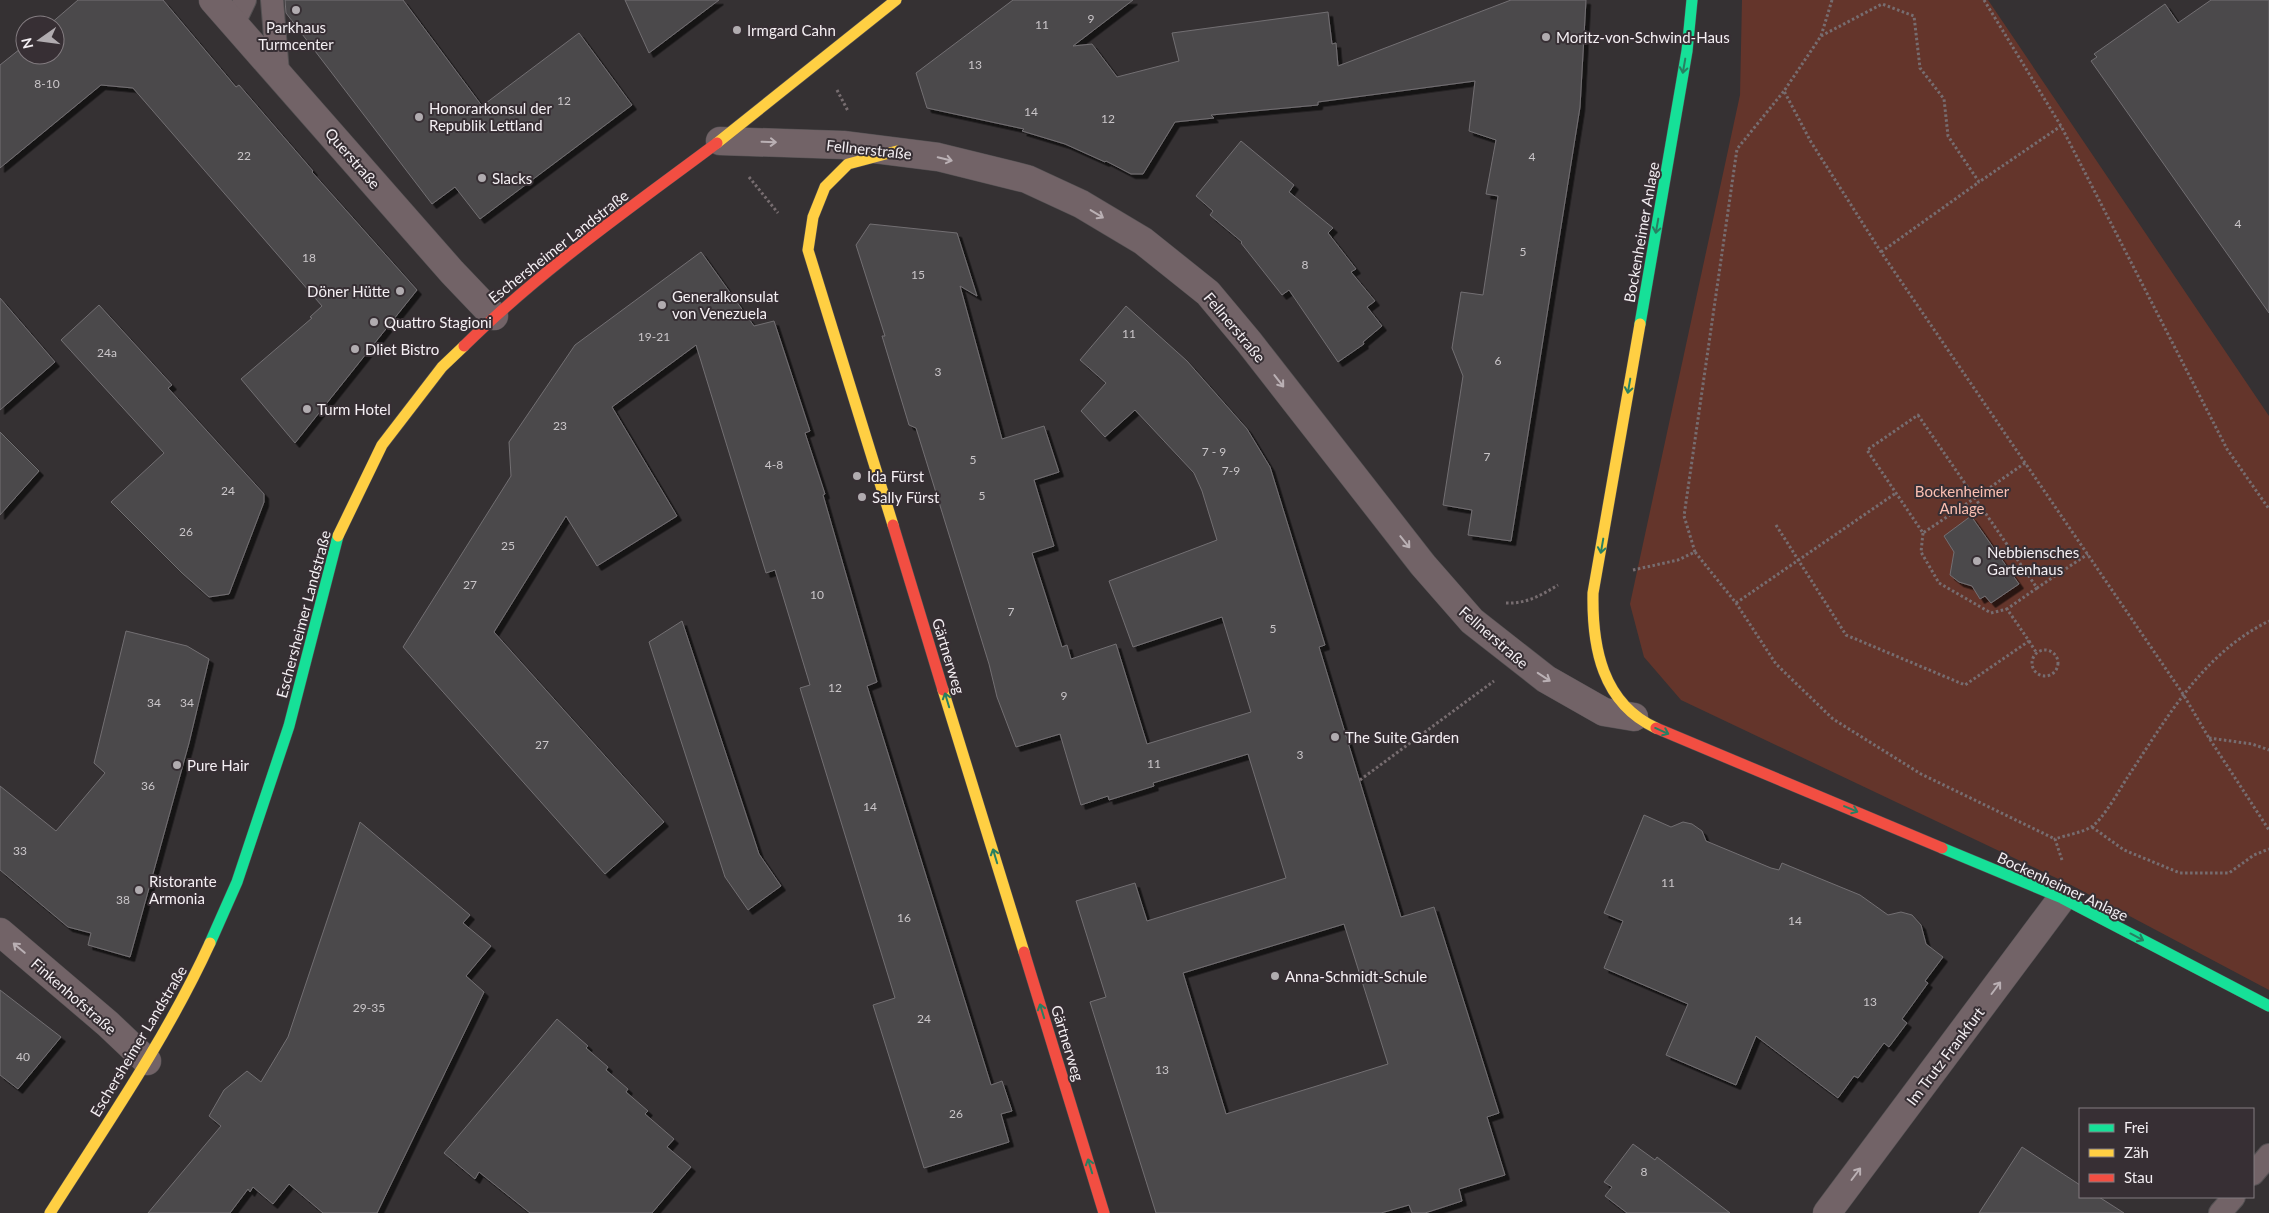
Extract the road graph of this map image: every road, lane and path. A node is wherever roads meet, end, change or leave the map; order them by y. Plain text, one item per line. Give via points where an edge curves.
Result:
1 (213, 0) edge
2 (272, 0) edge
3 (896, 0) edge
4 (1692, 0) edge
5 (1832, 0) edge
6 (1888, 0) edge
7 (1984, 0) edge
8 (1882, 4) junction
9 (239, 12) edge
10 (1821, 36) junction
11 (278, 73) junction
12 (1784, 92) junction
13 (2061, 126) junction
14 (720, 141) junction
15 (897, 151) junction
16 (1979, 182) junction
17 (808, 250) junction
18 (1881, 252) junction
19 (494, 316) junction
20 (2025, 463) junction
21 (1896, 493) junction
22 (1975, 498) junction
23 (2269, 509) edge
24 (1776, 525) dead end
25 (1924, 533) junction
26 (1695, 552) junction
27 (2088, 554) junction
28 (1798, 560) junction
29 (1624, 571) dead end
30 (1561, 584) dead end
31 (2037, 588) junction
32 (1498, 602) dead end
33 (1736, 603) junction
34 (2007, 610) junction
35 (2269, 620) edge
36 (2029, 640) junction
37 (2036, 652) junction
38 (1521, 662) junction
39 (2183, 694) junction
40 (1634, 717) junction
41 (2209, 738) junction
42 (2269, 750) edge
43 (1360, 780) dead end
44 (2092, 827) junction
45 (2269, 830) edge
46 (2054, 839) junction
47 (2269, 848) edge
48 (2062, 898) junction
49 (0, 932) edge
50 (2269, 1006) edge
51 (147, 1061) junction
52 (2269, 1155) edge
53 (2254, 1173) edge
54 (2233, 1198) edge
55 (50, 1213) edge
56 (1104, 1213) edge
57 (1827, 1213) edge
58 (2220, 1213) edge

1 - 9 street, Querstraße
2 - 11 lane
3 - 14 main road, Eschersheimer Landstraße
4 -> 40 main road, Bockenheimer Anlage via 1687,51 1593,593 1592,622 1601,664 1614,694
5 - 10 path
6 - 8 path
7 - 13 path
8 - 10 path
8 - 16 path via 1914,16 1920,68 1944,99 1948,136
9 - 11 street, Querstraße
10 - 12 path
11 - 19 street, Querstraße
12 - 18 path via 1811,142
12 - 26 path via 1737,149 1684,516
13 - 16 path
13 - 23 path via 2227,449
14 -> 15 street, Fellnerstraße via 843,144
14 - 17 path
14 - 19 main road, Eschersheimer Landstraße via 571,251
15 - 17 main road, Gärtnerweg via 848,164 825,187 813,217
15 -> 38 street, Fellnerstraße via 938,157 1027,179 1080,204 1143,241 1208,292 1460,609
16 - 18 path
56 -> 17 main road, Gärtnerweg
18 - 20 path
19 - 51 main road, Eschersheimer Landstraße via 442,367 382,445 336,540 289,726 237,882 187,993
20 - 22 path
20 - 27 path
21 - 22 path via 1867,450 1918,415
21 - 25 path
21 - 28 path
22 - 25 path
22 - 31 path
24 - 28 path
25 - 34 path via 1922,552 1939,583 1991,614
26 - 29 path via 1678,560
26 - 33 path
27 - 31 path
27 - 39 path
28 - 33 path
28 - 36 path via 1846,635 1965,685
30 - 32 path via 1518,603
31 - 34 path
33 - 46 path via 1776,664 1833,718 1921,774
34 - 36 path
35 - 39 path via 2247,631 2206,666
36 - 37 path
37 - 37 path via 2031,659 2037,675 2053,675 2058,668 2058,659 2053,652 2044,649
38 -> 40 street, Fellnerstraße via 1604,712
38 - 43 path
39 - 41 path
39 - 44 path
40 -> 48 main road, Bockenheimer Anlage
41 - 42 path via 2252,744
41 - 45 path
44 - 46 path
44 - 47 path via 2124,850 2180,873 2229,873
46 - 48 path via 2062,862
48 -> 50 main road, Bockenheimer Anlage
57 -> 48 street, Im Trutz Frankfurt
51 -> 49 street, Finkenhofstraße
51 - 55 main road, Eschersheimer Landstraße
52 - 53 lane
54 - 58 lane

